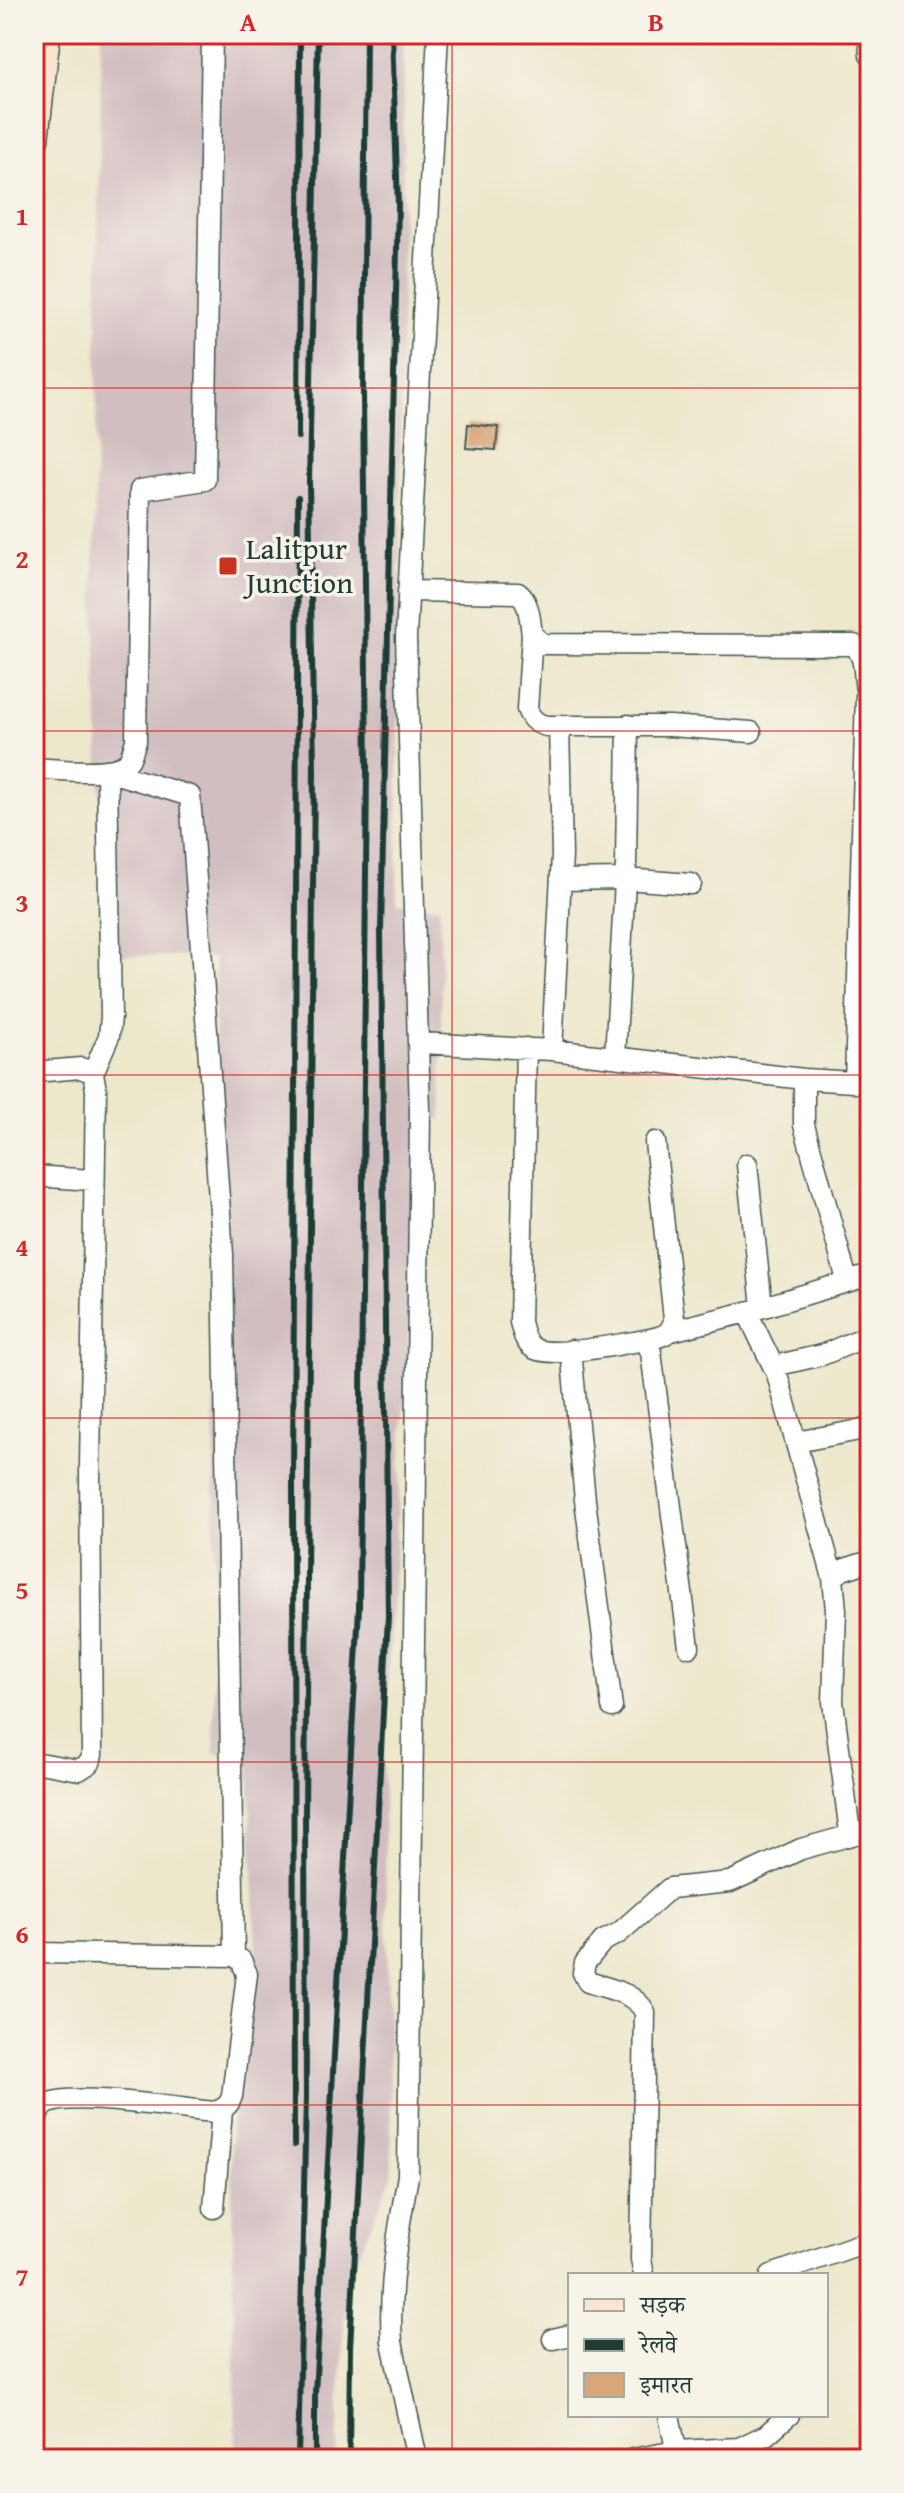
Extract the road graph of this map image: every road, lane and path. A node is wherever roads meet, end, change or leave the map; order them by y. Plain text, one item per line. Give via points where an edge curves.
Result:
1 (46, 34) edge
2 (212, 34) edge
3 (438, 34) edge
4 (869, 34) edge
5 (870, 55) edge
6 (34, 140) edge
7 (408, 591) junction
8 (532, 635) junction
9 (868, 698) edge
10 (628, 725) junction
11 (559, 726) junction
12 (751, 732) dead end
13 (34, 768) edge
14 (107, 771) junction
15 (625, 879) junction
16 (561, 880) junction
17 (691, 884) dead end
18 (420, 1043) junction
19 (526, 1048) junction
20 (552, 1050) junction
21 (615, 1057) junction
22 (34, 1072) edge
23 (93, 1073) junction
24 (804, 1079) junction
25 (862, 1083) edge
26 (655, 1142) dead end
27 (747, 1164) dead end
28 (34, 1176) edge
29 (92, 1180) junction
30 (870, 1275) edge
31 (847, 1280) junction
32 (754, 1310) junction
33 (671, 1331) junction
34 (870, 1335) edge
35 (645, 1340) junction
36 (571, 1350) junction
37 (774, 1366) junction
38 (870, 1428) edge
39 (796, 1442) junction
40 (869, 1565) edge
41 (833, 1578) junction
42 (689, 1647) dead end
43 (612, 1707) dead end
44 (34, 1762) edge
45 (860, 1832) edge
46 (34, 1953) edge
47 (234, 1956) junction
48 (40, 2104) edge
49 (222, 2110) junction
50 (34, 2124) edge
51 (214, 2208) dead end
52 (869, 2241) edge
53 (644, 2273) edge
54 (777, 2273) edge
55 (669, 2417) edge
56 (787, 2417) edge
57 (677, 2455) edge
58 (417, 2459) edge
59 (633, 2459) edge

1 - 6 main road
2 - 14 street via 205,480 140,490 136,741 129,760
3 - 7 street
4 - 5 street
7 - 8 street via 518,593 527,607
7 - 18 street
8 - 9 street via 543,644 854,645 863,654
8 - 11 street via 527,709 537,724
9 - 25 street
10 - 11 street
10 - 12 street
10 - 15 street
11 - 16 street
13 - 14 street
14 - 23 street via 111,1017
14 - 47 street via 190,796 223,1254
15 - 16 street
15 - 17 street
15 - 21 street
16 - 20 street
18 - 19 street
18 - 58 street via 408,2176 393,2260 391,2322
19 - 20 street
19 - 36 street via 520,1322 533,1349
20 - 21 street
21 - 24 street
22 - 23 street via 81,1068
23 - 29 street
24 - 25 street
24 - 31 street via 804,1125
26 - 33 street via 675,1311
27 - 32 street
28 - 29 street
29 - 44 street via 92,1755 79,1770
30 - 31 street
31 - 32 street
32 - 33 street
32 - 37 street
33 - 35 street
34 - 37 street via 822,1355
35 - 36 street
35 - 42 street via 660,1407
36 - 43 street
37 - 39 street
38 - 39 street
39 - 41 street
40 - 41 street via 842,1570
41 - 45 street via 833,1702
45 - 53 street via 801,1849 730,1882 670,1888 603,1941 585,1963 588,1982 630,1996 645,2012
46 - 47 street
47 - 49 street via 247,1974 232,2096
48 - 49 street via 82,2100
48 - 50 street
49 - 51 street
52 - 54 street
55 - 57 street
56 - 57 street via 739,2448
57 - 59 street

